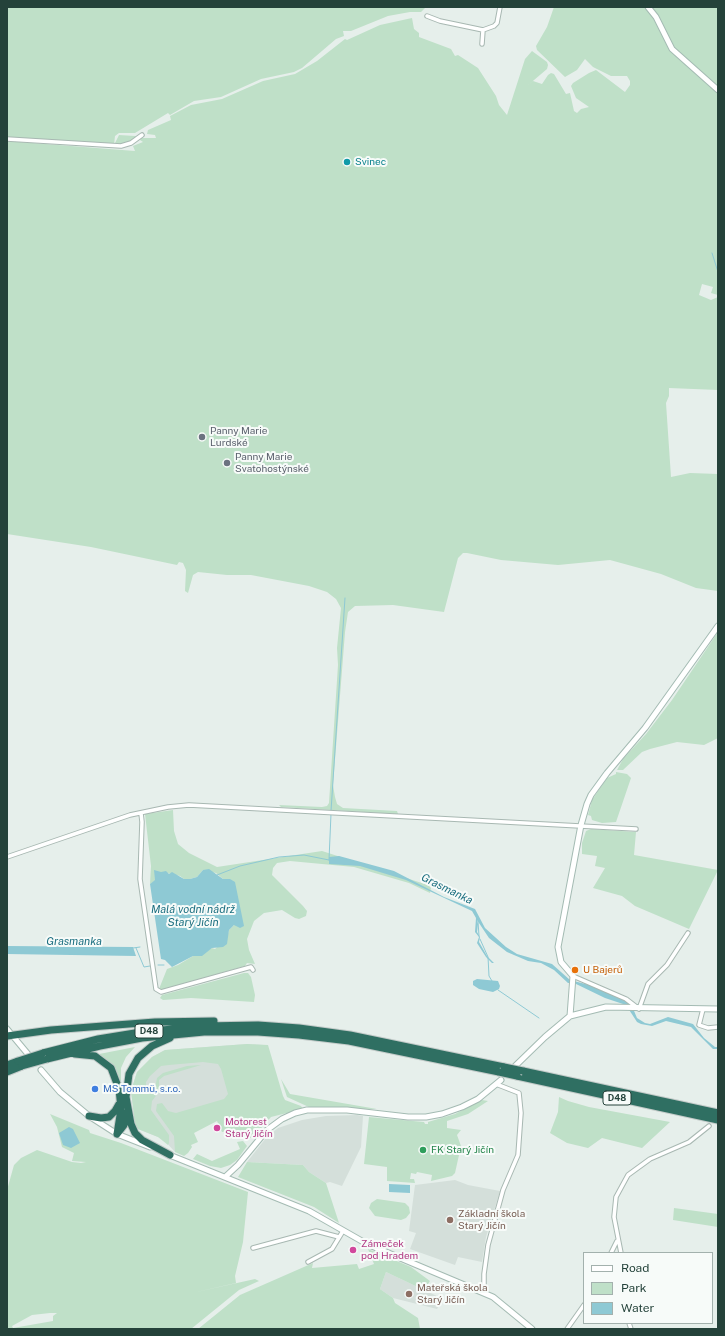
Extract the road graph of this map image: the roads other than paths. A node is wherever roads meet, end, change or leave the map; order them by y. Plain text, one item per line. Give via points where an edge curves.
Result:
1 (500, 7) edge
2 (648, 7) edge
3 (427, 16) dead end
4 (483, 30) junction
5 (482, 44) dead end
6 (718, 90) edge
7 (142, 135) dead end
8 (7, 139) edge
9 (718, 626) edge
10 (141, 813) junction
11 (581, 825) junction
12 (636, 829) dead end
13 (7, 857) edge
14 (688, 933) dead end
15 (253, 970) dead end
16 (573, 979) junction
17 (634, 1009) junction
18 (703, 1009) junction
19 (718, 1009) edge
20 (570, 1016) junction
21 (258, 1025) junction
22 (718, 1027) edge
23 (9, 1033) edge
24 (185, 1034) junction
25 (45, 1056) junction
26 (56, 1056) junction
27 (33, 1061) dead end
28 (7, 1064) edge
29 (20, 1064) junction
30 (507, 1069) junction
31 (41, 1070) dead end
32 (7, 1072) edge
33 (501, 1080) dead end
34 (496, 1084) junction
35 (119, 1102) junction
36 (127, 1105) junction
37 (718, 1113) edge
38 (88, 1116) junction
39 (718, 1120) edge
40 (709, 1126) dead end
41 (117, 1134) junction
42 (170, 1155) junction
43 (225, 1177) junction
44 (343, 1231) junction
45 (339, 1237) junction
46 (617, 1241) junction
47 (253, 1248) dead end
48 (612, 1252) edge
49 (621, 1252) edge
50 (308, 1262) dead end
51 (484, 1293) junction
52 (583, 1306) edge
53 (532, 1329) edge
54 (567, 1329) edge

1 - 4 street via 497,23
2 - 6 street via 672,49
3 - 4 street
4 - 5 street
7 - 8 street via 121,146
9 - 11 street via 645,728 590,795
10 - 11 street via 168,807 210,804
10 - 13 street
10 - 15 street via 140,879 156,989 161,992 251,967
11 - 12 street
11 - 16 street via 558,947 561,962
14 - 17 street via 667,965 648,984
16 - 17 street via 626,999
16 - 20 street
17 - 18 street
17 - 20 street via 606,1007
18 - 19 street
18 - 22 street via 700,1025 708,1028
20 - 30 street
21 - 23 highway via 213,1021 163,1022
21 - 25 highway, D48 via 204,1026 141,1032 92,1040
21 - 30 highway, D48 via 350,1034
23 - 27 street
24 - 26 highway, D48 via 114,1043
24 - 36 highway via 156,1044 138,1058 128,1078
24 - 39 highway, D48, bridge via 258,1032 315,1036 383,1047
25 - 26 highway, D48
25 - 29 highway, D48, bridge
26 - 35 highway via 81,1054 92,1055 102,1060 111,1068 116,1078
28 - 29 highway, D48
29 - 32 highway, D48
30 - 37 highway, D48, bridge
31 - 38 street via 60,1092
33 - 34 street
34 - 43 street via 462,1108 426,1117 347,1110 295,1113 267,1130
34 - 51 street via 519,1093 521,1113 518,1154 502,1192 488,1245
35 - 38 highway via 116,1111 109,1117
35 - 41 highway
36 - 41 highway via 126,1122
36 - 42 highway via 136,1135
38 - 41 street
40 - 46 street via 689,1142 650,1159 628,1175 616,1196 614,1217
41 - 42 street
42 - 43 street
43 - 44 street via 310,1211
44 - 45 street
44 - 51 street via 367,1244
45 - 47 street via 316,1231
45 - 50 street via 332,1249
46 - 48 street
46 - 49 street
51 - 53 street via 501,1302
52 - 54 street

